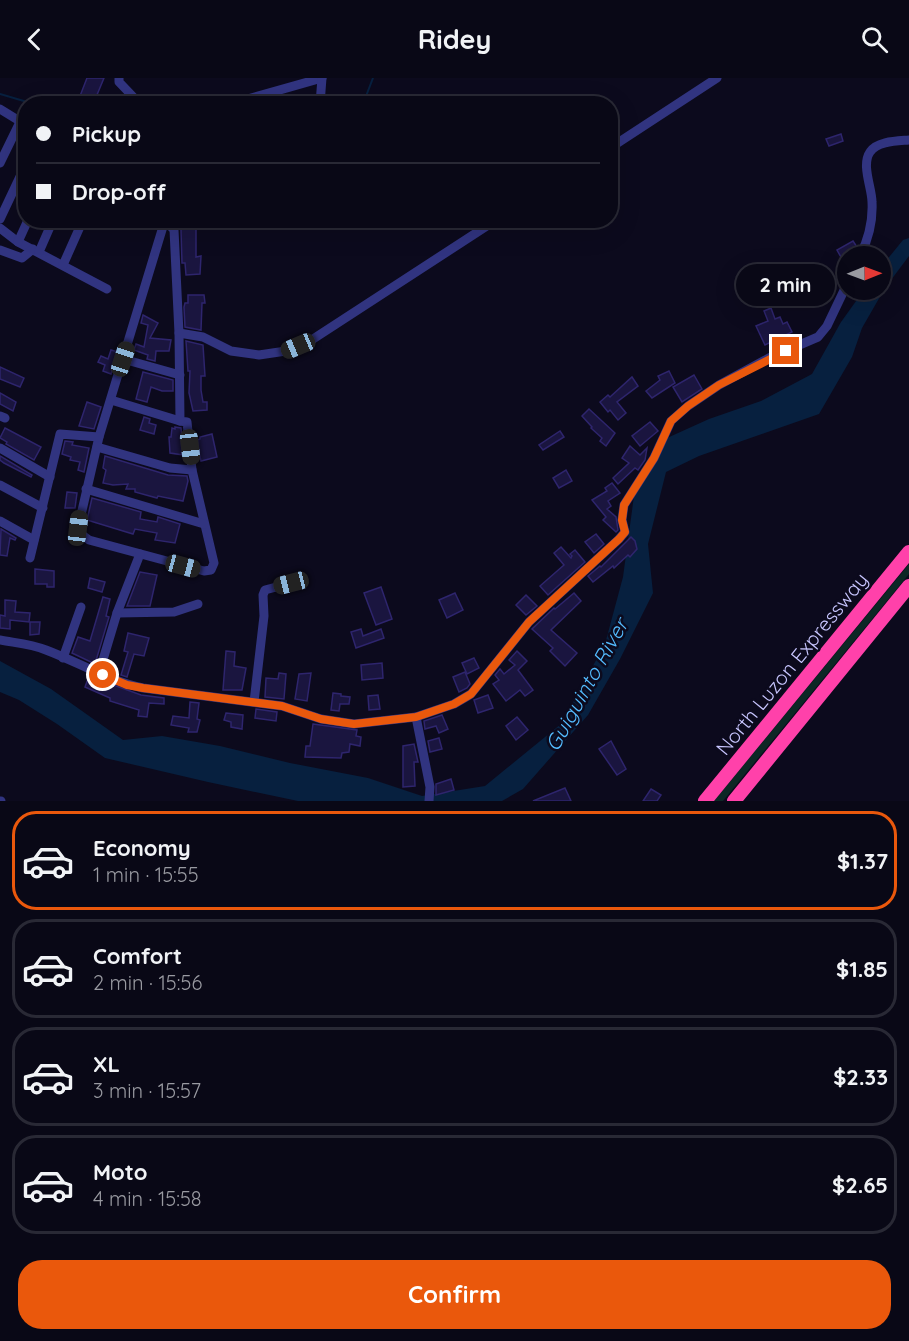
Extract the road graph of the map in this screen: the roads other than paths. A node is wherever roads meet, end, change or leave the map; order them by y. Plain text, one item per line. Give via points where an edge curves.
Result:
1 (119, 78) edge
2 (322, 78) edge
3 (717, 78) edge
4 (132, 96) edge
5 (258, 96) edge
6 (321, 96) edge
7 (0, 109) edge
8 (18, 120) edge
9 (18, 132) edge
10 (909, 141) edge
11 (618, 143) edge
12 (1, 161) edge
13 (18, 181) edge
14 (0, 219) edge
15 (0, 228) edge
16 (24, 228) edge
17 (49, 228) edge
18 (79, 228) edge
19 (163, 228) edge
20 (172, 228) edge
21 (484, 228) edge
22 (18, 242) junction
23 (865, 246) edge
24 (0, 250) edge
25 (36, 251) junction
26 (63, 265) junction
27 (107, 289) dead end
28 (839, 300) edge
29 (179, 333) junction
30 (123, 359) junction
31 (180, 375) junction
32 (111, 400) junction
33 (180, 421) junction
34 (98, 442) junction
35 (0, 448) edge
36 (192, 470) junction
37 (50, 477) junction
38 (0, 485) edge
39 (86, 489) junction
40 (43, 508) junction
41 (0, 521) edge
42 (204, 524) junction
43 (34, 540) junction
44 (909, 552) edge
45 (140, 554) junction
46 (30, 558) dead end
47 (291, 583) dead end
48 (909, 586) edge
49 (198, 604) dead end
50 (81, 607) dead end
51 (117, 613) junction
52 (0, 640) edge
53 (63, 658) junction
54 (99, 673) junction
55 (254, 702) junction
56 (416, 717) junction
57 (429, 801) edge
58 (705, 801) edge
59 (734, 801) edge

1 - 4 street
2 - 5 street
2 - 6 street
3 - 11 street
7 - 8 street
9 - 12 street
10 - 23 street via 870,150 866,160 873,203
13 - 14 street
15 - 22 street
16 - 22 street
17 - 25 street
18 - 26 street
19 - 30 street
20 - 29 street
21 - 29 street via 310,341 286,351 259,355 231,351 203,337
22 - 25 street
24 - 25 street via 22,258
25 - 26 street
26 - 27 street
28 - 56 street via 818,337 719,385 671,421 654,458 624,505 625,532 619,539 529,622 471,694
29 - 31 street
30 - 31 street
30 - 32 street
31 - 33 street
32 - 33 street
32 - 34 street
33 - 36 street via 187,422
34 - 36 street via 170,468
34 - 37 street via 60,434
34 - 39 street
35 - 37 street
36 - 42 street
37 - 40 street
38 - 40 street
39 - 42 street
39 - 45 street via 78,528 81,534 89,540
40 - 43 street
41 - 43 street
42 - 45 street via 214,563 211,570
43 - 46 street
44 - 58 highway, North Luzon Expressway
45 - 51 street
47 - 55 street via 265,590 263,595
48 - 59 highway, North Luzon Expressway
49 - 51 street via 174,612
50 - 53 street
51 - 54 street
52 - 53 street via 26,644
53 - 54 street
54 - 55 street via 143,688
55 - 56 street via 354,724
56 - 57 street

